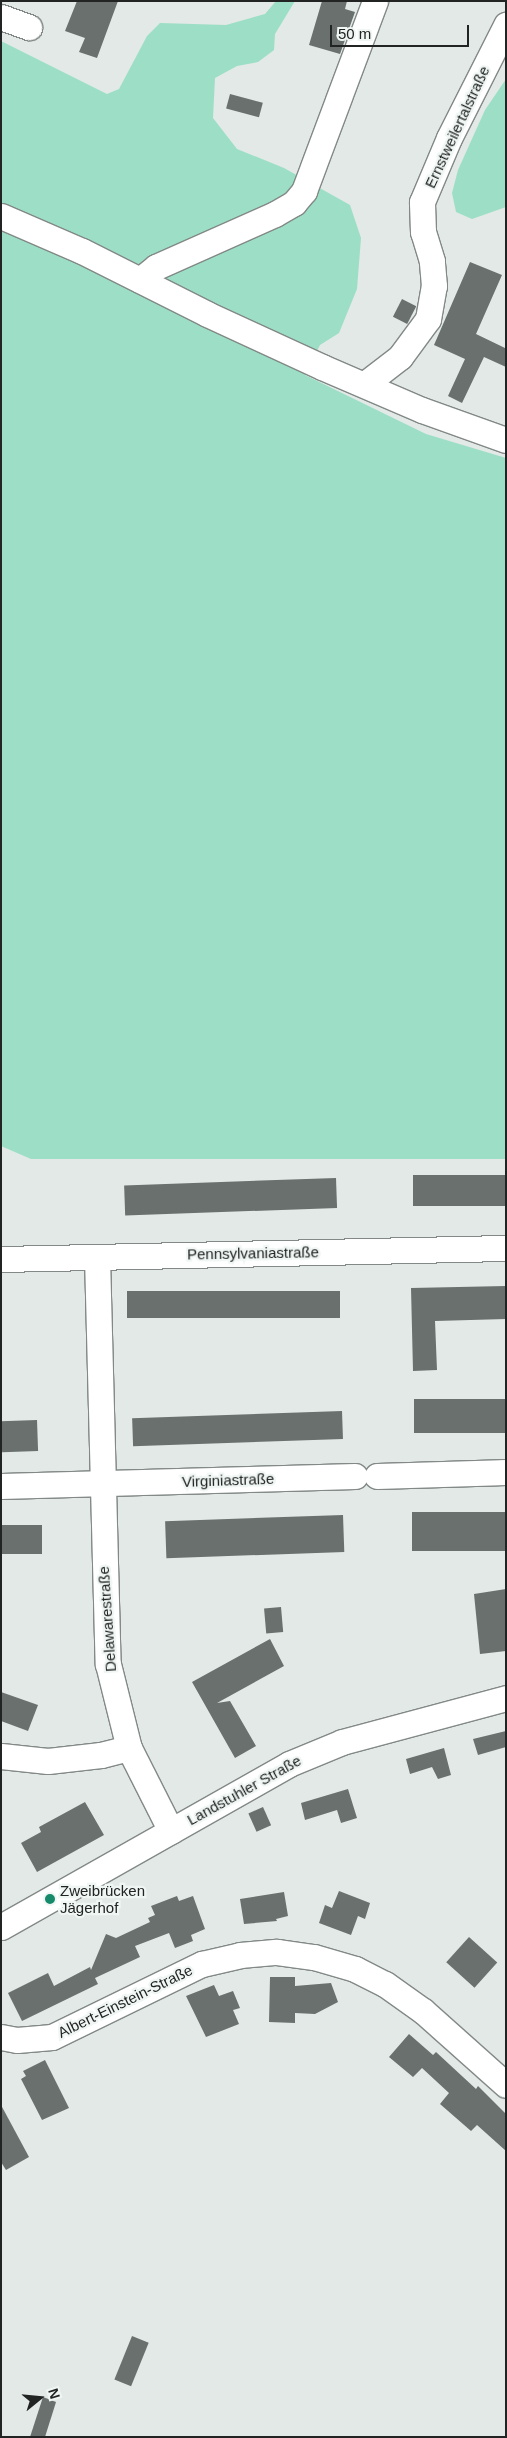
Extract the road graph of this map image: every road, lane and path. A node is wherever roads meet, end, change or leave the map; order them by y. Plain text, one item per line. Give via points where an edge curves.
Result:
1 (376, 1) edge
2 (1, 17) edge
3 (506, 25) edge
4 (29, 27) dead end
5 (1, 216) edge
6 (140, 280) junction
7 (365, 384) junction
8 (505, 437) edge
9 (506, 1248) edge
10 (3, 1254) edge
11 (97, 1257) junction
12 (506, 1472) edge
13 (101, 1484) junction
14 (1, 1486) edge
15 (506, 1698) edge
16 (129, 1748) junction
17 (1, 1756) edge
18 (171, 1831) junction
19 (1, 1927) edge
20 (1, 2037) edge
21 (506, 2085) edge

1 - 6 street via 304,191 294,202 274,214 156,267
2 - 4 street
3 - 7 street, Ernstweilertalstraße via 445,146 422,202 423,232 432,261 434,286 428,320 400,357
5 - 6 street
6 - 7 street via 207,314
7 - 8 street via 422,410
9 - 11 street, Pennsylvaniastraße
10 - 11 street, Pennsylvaniastraße
11 - 13 street, Delawarestraße
12 - 13 street, Virginiastraße via 375,1473
13 - 14 street
13 - 16 street, Delawarestraße via 108,1664
15 - 18 street, Landstuhler Straße via 318,1751
16 - 17 street via 66,1760
16 - 18 street, Delawarestraße
18 - 19 street, Landstuhler Straße
20 - 21 street, Albert-Einstein-Straße via 17,2040 52,2037 202,1964 240,1955 277,1952 314,1957 355,1969 385,1984 423,2011

